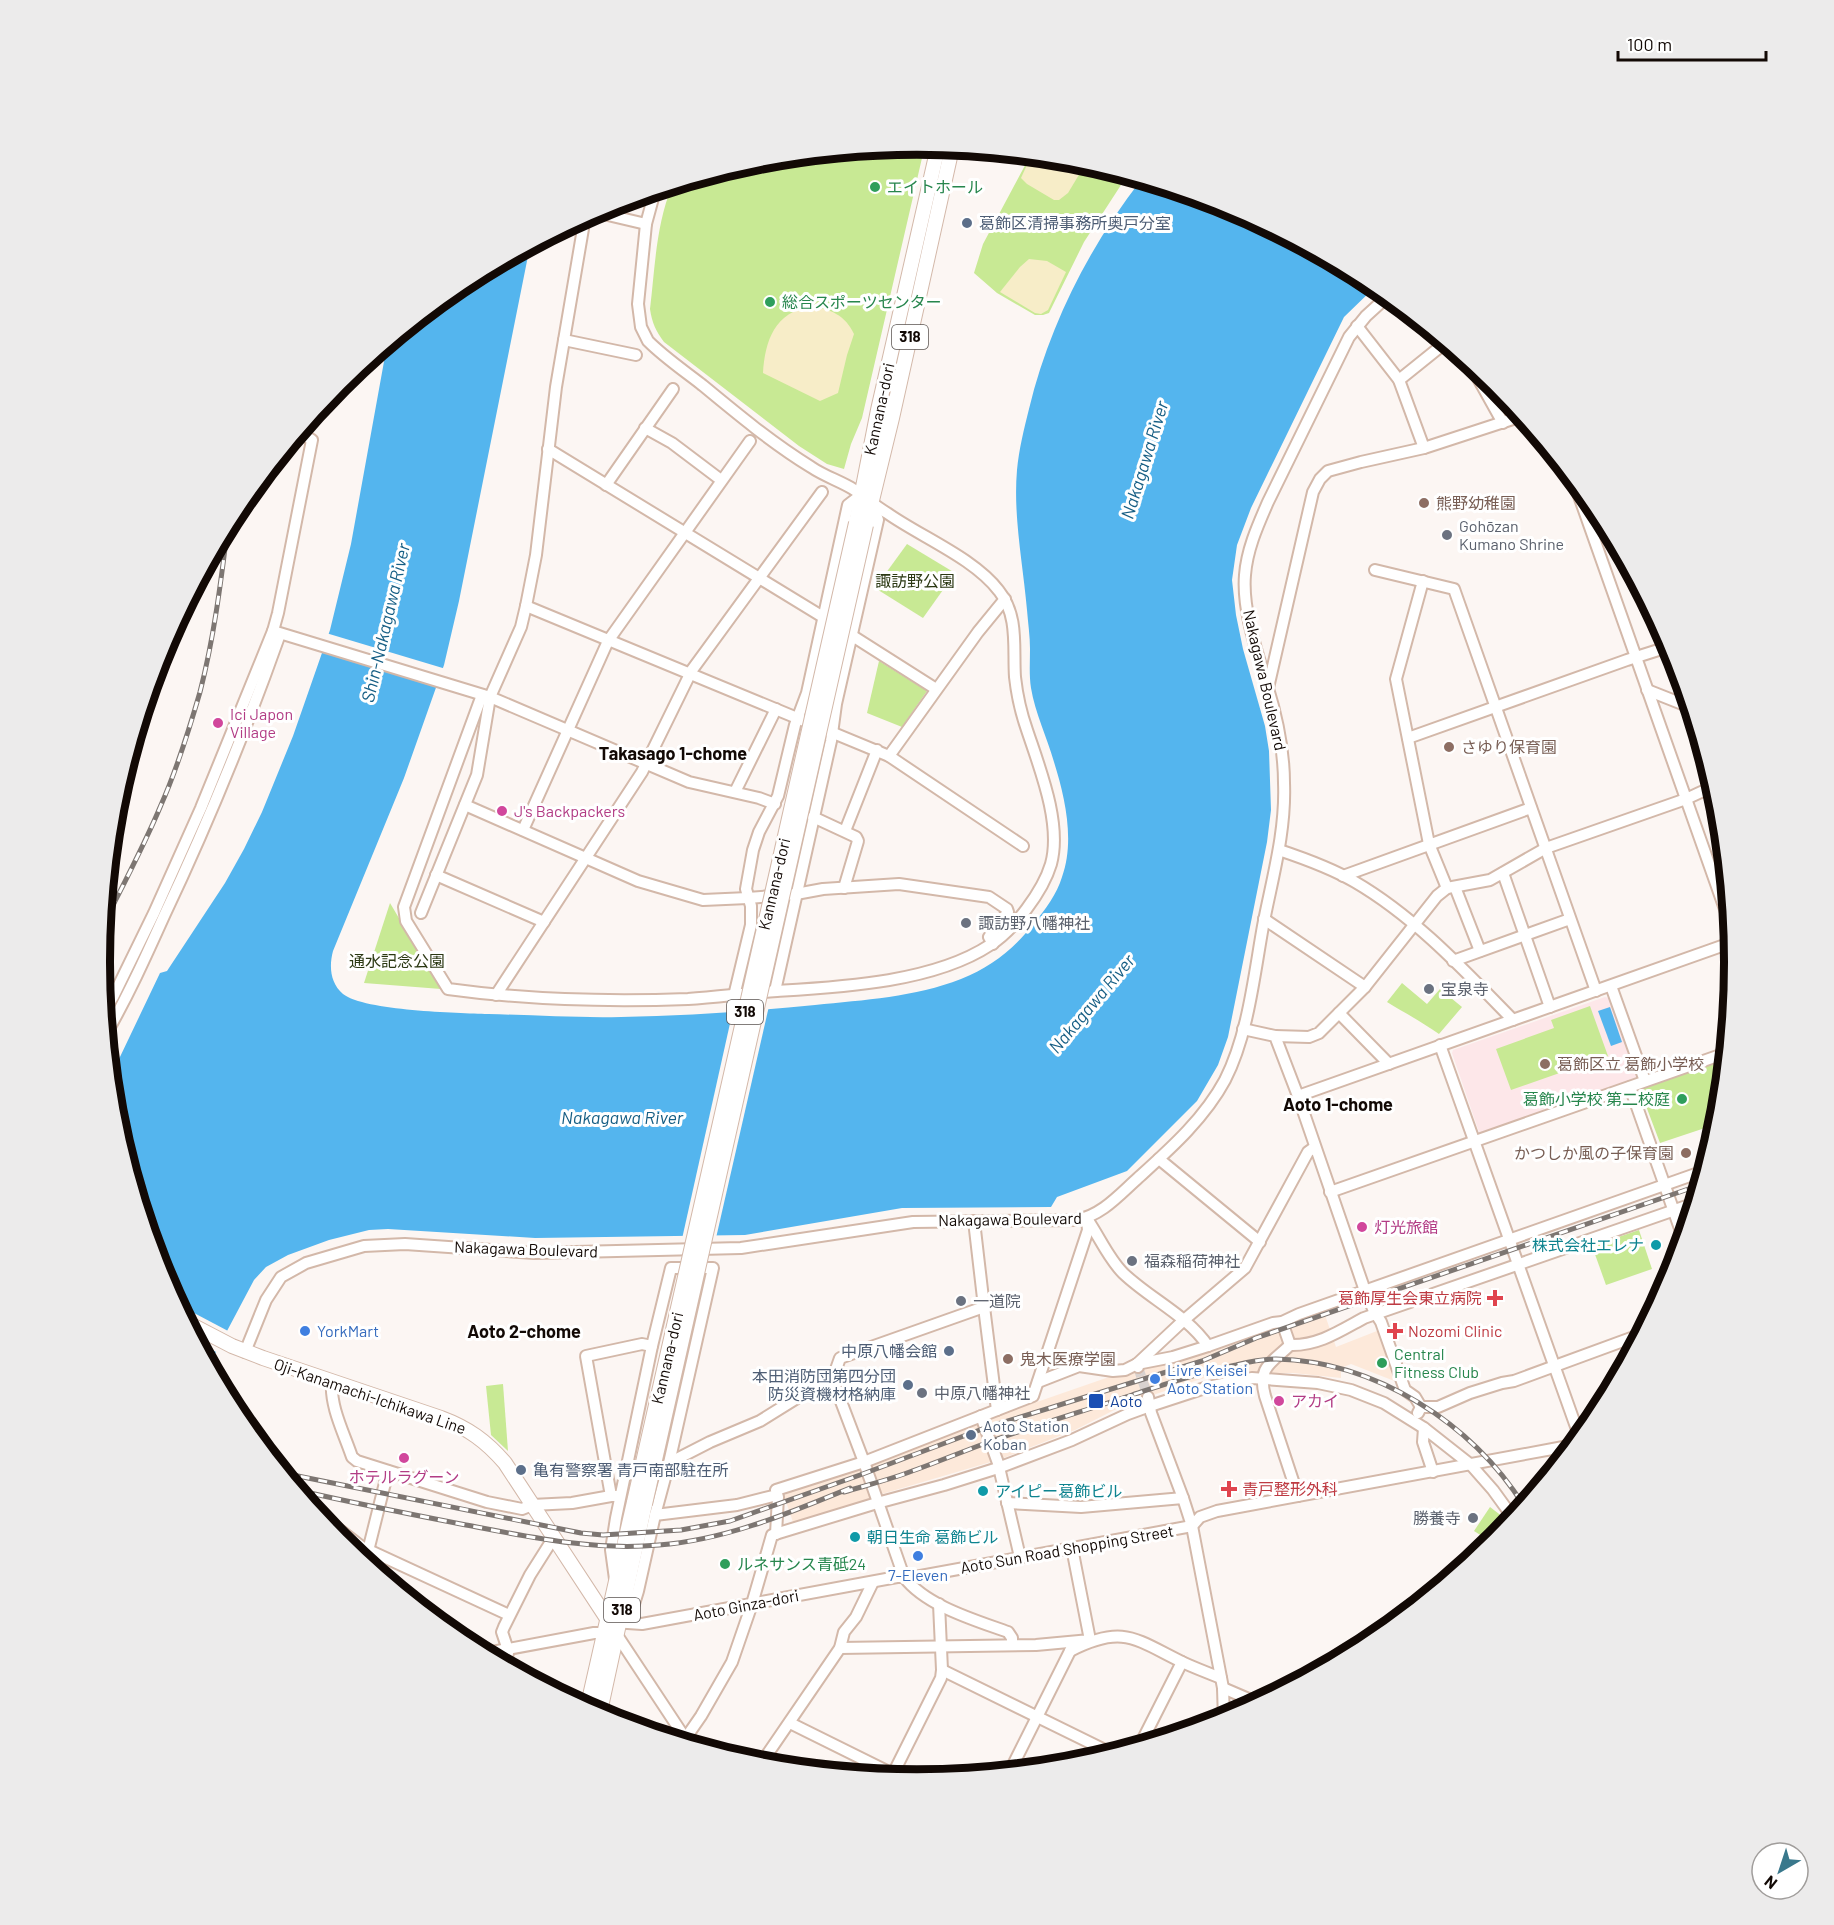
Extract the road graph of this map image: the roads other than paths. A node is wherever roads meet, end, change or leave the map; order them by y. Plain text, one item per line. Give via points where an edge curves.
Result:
1 (936, 156) edge
2 (950, 156) edge
3 (653, 200) edge
4 (610, 215) edge
5 (646, 224) junction
6 (583, 227) edge
7 (1381, 302) edge
8 (1357, 326) junction
9 (564, 340) junction
10 (1440, 347) edge
11 (636, 355) dead end
12 (1400, 380) junction
13 (1483, 387) edge
14 (673, 389) dead end
15 (1514, 419) edge
16 (1503, 423) junction
17 (645, 428) junction
18 (305, 436) edge
19 (750, 441) dead end
20 (1424, 448) junction
21 (548, 449) junction
22 (722, 480) junction
23 (606, 485) junction
24 (822, 492) dead end
25 (866, 499) junction
26 (1583, 506) edge
27 (684, 533) junction
28 (1375, 570) dead end
29 (759, 579) junction
30 (1423, 581) junction
31 (1005, 599) junction
32 (526, 606) junction
33 (823, 617) junction
34 (280, 633) junction
35 (851, 635) junction
36 (608, 641) junction
37 (1661, 649) edge
38 (1636, 658) junction
39 (690, 674) junction
40 (936, 689) junction
41 (1268, 689) junction
42 (1647, 690) junction
43 (483, 695) junction
44 (1682, 704) edge
45 (1496, 706) junction
46 (776, 709) junction
47 (797, 717) junction
48 (569, 730) junction
49 (832, 731) junction
50 (1408, 738) junction
51 (877, 750) junction
52 (890, 756) junction
53 (646, 764) junction
54 (1705, 790) edge
55 (735, 792) junction
56 (1686, 799) junction
57 (775, 804) junction
58 (465, 805) junction
59 (1532, 807) junction
60 (813, 817) junction
61 (523, 830) junction
62 (845, 831) junction
63 (1429, 844) junction
64 (1023, 846) dead end
65 (1546, 848) junction
66 (1279, 850) junction
67 (586, 858) junction
68 (1503, 873) junction
69 (436, 875) junction
70 (1343, 876) junction
71 (844, 888) junction
72 (1451, 888) junction
73 (796, 894) junction
74 (747, 898) junction
75 (1722, 900) edge
76 (420, 913) dead end
77 (1264, 919) junction
78 (1570, 919) junction
79 (544, 922) junction
80 (1415, 924) junction
81 (1523, 936) junction
82 (993, 944) junction
83 (1724, 945) edge
84 (1480, 951) junction
85 (1453, 961) junction
86 (1611, 986) junction
87 (1365, 987) junction
88 (776, 991) junction
89 (1596, 991) junction
90 (496, 995) junction
91 (734, 996) junction
92 (111, 999) edge
93 (1550, 1007) junction
94 (1339, 1013) junction
95 (1513, 1020) junction
96 (112, 1023) edge
97 (1243, 1029) junction
98 (1275, 1036) junction
99 (1440, 1045) junction
100 (1719, 1055) edge
101 (1389, 1064) junction
102 (1645, 1081) junction
103 (1630, 1087) junction
104 (1298, 1096) junction
105 (1475, 1141) junction
106 (1315, 1147) junction
107 (1159, 1159) junction
108 (1696, 1174) edge
109 (1664, 1185) junction
110 (1330, 1192) junction
111 (1687, 1206) edge
112 (1673, 1211) junction
113 (1087, 1219) junction
114 (974, 1221) junction
115 (1680, 1228) edge
116 (1509, 1240) junction
117 (1260, 1242) junction
118 (1519, 1265) junction
119 (1366, 1290) junction
120 (984, 1307) junction
121 (1376, 1314) junction
122 (1184, 1320) junction
123 (1283, 1324) junction
124 (197, 1328) edge
125 (1631, 1338) edge
126 (1290, 1344) junction
127 (652, 1346) junction
128 (1208, 1346) junction
129 (245, 1352) junction
130 (1137, 1366) junction
131 (1555, 1366) junction
132 (834, 1375) junction
133 (1262, 1379) junction
134 (332, 1382) junction
135 (1038, 1382) junction
136 (1149, 1401) junction
137 (1421, 1407) junction
138 (997, 1410) junction
139 (981, 1416) junction
140 (1413, 1420) junction
141 (1424, 1428) junction
142 (1576, 1428) edge
143 (1563, 1447) edge
144 (864, 1462) junction
145 (669, 1463) junction
146 (1471, 1465) junction
147 (998, 1468) junction
148 (388, 1471) junction
149 (1432, 1472) junction
150 (777, 1496) junction
151 (1298, 1496) junction
152 (1183, 1498) junction
153 (628, 1499) junction
154 (877, 1503) junction
155 (1007, 1503) junction
156 (532, 1505) junction
157 (1508, 1511) edge
158 (655, 1515) junction
159 (1192, 1526) junction
160 (776, 1531) junction
161 (554, 1537) junction
162 (356, 1542) edge
163 (1072, 1548) junction
164 (369, 1551) junction
165 (368, 1554) edge
166 (1020, 1557) junction
167 (906, 1578) junction
168 (873, 1582) junction
169 (752, 1604) junction
170 (939, 1604) junction
171 (508, 1615) junction
172 (612, 1628) junction
173 (1090, 1640) junction
174 (1012, 1645) junction
175 (1072, 1646) junction
176 (941, 1647) junction
177 (840, 1648) junction
178 (508, 1649) junction
179 (496, 1651) edge
180 (506, 1658) edge
181 (1182, 1662) junction
182 (942, 1670) junction
183 (1222, 1683) junction
184 (1249, 1698) edge
185 (590, 1701) edge
186 (601, 1706) edge
187 (1223, 1710) edge
188 (1037, 1716) junction
189 (790, 1723) junction
190 (681, 1734) edge
191 (689, 1736) edge
192 (1144, 1737) edge
193 (1101, 1748) edge
194 (767, 1755) edge
195 (1014, 1764) edge
196 (879, 1769) edge
197 (899, 1769) edge

1 - 25 main road, Kannana-dori / 318 via 878,410
2 - 25 main road, Kannana-dori / 318 via 892,418
3 - 5 street
4 - 5 street
5 - 25 street via 638,312 648,340 797,458
6 - 9 street
7 - 8 street, Nakagawa Boulevard
8 - 12 street
8 - 41 street, Nakagawa Boulevard via 1268,502 1249,554 1246,596
9 - 11 street
9 - 21 street
10 - 12 street
12 - 20 street
13 - 16 street
14 - 17 street
15 - 16 street
16 - 20 street
17 - 22 street
17 - 23 street
18 - 34 street via 312,440 278,613
19 - 22 street
20 - 41 street via 1328,471 1320,478 1313,492
21 - 23 street
21 - 32 street
22 - 27 street
23 - 27 street
24 - 29 street
25 - 31 street via 981,573
25 - 33 street via 848,505
25 - 35 street via 878,520
25 - 153 main road, Kannana-dori / 318, bridge
26 - 38 street
27 - 29 street
27 - 36 street
28 - 30 street
29 - 33 street
29 - 39 street
30 - 45 street via 1454,589
30 - 50 street via 1396,680
31 - 40 street
31 - 82 street via 1012,620 1019,705 1041,771 1053,852 1047,875 1034,899
32 - 36 street
32 - 43 street via 521,627
33 - 47 street via 807,693
34 - 43 street
34 - 92 street
34 - 96 street via 211,815
35 - 40 street
35 - 49 street
36 - 39 street
36 - 48 street
37 - 38 street
38 - 42 street
38 - 45 street
39 - 46 street
39 - 53 street
40 - 52 street
41 - 66 street, Nakagawa Boulevard via 1281,743 1284,783
42 - 44 street
42 - 56 street
43 - 48 street
43 - 58 street via 477,775
43 - 90 street via 403,912 448,989
45 - 50 street
45 - 59 street
46 - 47 street
46 - 55 street
47 - 49 street
47 - 57 street
48 - 53 street
48 - 61 street
49 - 51 street
49 - 60 street
50 - 63 street
51 - 52 street
51 - 62 street
52 - 64 street
53 - 55 street via 688,782
53 - 67 street
54 - 56 street
55 - 57 street
56 - 65 street
56 - 75 street
57 - 74 street via 753,850
58 - 61 street
58 - 69 street
59 - 63 street
59 - 65 street
60 - 62 street
60 - 73 street
61 - 67 street
62 - 71 street via 858,841
63 - 70 street
63 - 72 street
65 - 68 street
65 - 78 street
66 - 70 street
66 - 77 street, Nakagawa Boulevard
67 - 74 street via 638,881 703,900
67 - 79 street
68 - 72 street via 1490,880
68 - 81 street
69 - 76 street
69 - 79 street
70 - 80 street
71 - 73 street
71 - 82 street via 899,884 989,897 1008,912 989,937
72 - 80 street via 1437,896
72 - 84 street
73 - 74 street
73 - 88 street
74 - 91 street via 751,925
77 - 87 street
77 - 97 street, Nakagawa Boulevard
78 - 81 street
78 - 89 street
79 - 90 street
80 - 85 street
80 - 87 street
81 - 84 street
81 - 93 street
82 - 88 street via 954,963 909,976
83 - 86 street
84 - 85 street
85 - 95 street
86 - 89 street
86 - 102 street
87 - 94 street
88 - 91 street
89 - 93 street
90 - 91 street via 555,999
93 - 95 street
94 - 98 street via 1319,1034
94 - 101 street
95 - 99 street
97 - 98 street
97 - 107 street, Nakagawa Boulevard via 1224,1082 1185,1134
98 - 104 street
99 - 101 street
99 - 105 street
100 - 102 street
101 - 104 street
102 - 103 street
103 - 105 street
103 - 109 street
104 - 106 street
105 - 110 street
105 - 116 street
106 - 110 street
106 - 117 street via 1308,1152
107 - 113 street, Nakagawa Boulevard
107 - 117 street
108 - 109 street
109 - 112 street
109 - 116 street
110 - 119 street
111 - 112 street
112 - 115 street
112 - 118 street
113 - 114 street, Nakagawa Boulevard
113 - 122 street via 1123,1273
113 - 135 street via 1088,1230
114 - 120 street
114 - 129 street, Nakagawa Boulevard via 900,1223 741,1248 534,1253 405,1244 364,1246 306,1263 281,1277 266,1300
116 - 118 street
116 - 119 street
117 - 122 street via 1243,1270
118 - 121 street
118 - 131 street
119 - 121 street
119 - 123 street via 1299,1314
120 - 132 street via 840,1358
120 - 138 street
121 - 126 street via 1305,1345
121 - 137 street via 1405,1390
122 - 128 street
122 - 130 street
123 - 126 street
123 - 128 street via 1273,1323
124 - 129 main road, Oji-Kanamachi-Ichikawa Line
125 - 131 street
126 - 133 street via 1264,1369
127 - 145 street via 671,1268 713,1268
127 - 153 street
127 - 153 street via 642,1344 586,1356
128 - 130 street
129 - 134 main road, Oji-Kanamachi-Ichikawa Line
130 - 135 street via 1113,1371 1079,1366
131 - 137 street via 1438,1407
131 - 142 street
132 - 144 street
132 - 145 street via 760,1421
133 - 136 street via 1223,1383
133 - 140 street via 1305,1381 1351,1390
133 - 151 street
134 - 148 street via 331,1394 352,1457
134 - 156 main road, Oji-Kanamachi-Ichikawa Line via 469,1430 492,1447
135 - 138 street via 1033,1396
136 - 147 street via 1072,1440
136 - 152 street
137 - 140 street
138 - 139 street
139 - 144 street
139 - 147 street
140 - 141 street
141 - 146 street
141 - 149 street
143 - 146 street, Aoto Sun Road Shopping Street
144 - 150 street via 776,1490
144 - 154 street
145 - 158 street
146 - 149 street, Aoto Sun Road Shopping Street
146 - 157 street
147 - 154 street
147 - 155 street
148 - 156 street via 487,1502 522,1509
148 - 164 street
149 - 151 street, Aoto Sun Road Shopping Street
150 - 158 street
150 - 160 street
151 - 159 street, Aoto Sun Road Shopping Street via 1217,1511 1200,1517
152 - 155 street via 1081,1507
152 - 159 street
153 - 156 street
153 - 172 main road, 318
153 - 172 main road, Kannana-dori / 318
154 - 160 street
154 - 167 street
155 - 166 street
156 - 161 main road, Oji-Kanamachi-Ichikawa Line
158 - 172 street via 634,1604
159 - 163 street, Aoto Sun Road Shopping Street
159 - 183 street
160 - 169 street
161 - 171 street
161 - 172 main road, Oji-Kanamachi-Ichikawa Line
162 - 164 street
163 - 166 street, Aoto Sun Road Shopping Street
163 - 173 street
164 - 165 street
164 - 171 street
166 - 167 street, Aoto Sun Road Shopping Street
167 - 168 street, Aoto Sun Road Shopping Street
167 - 170 street via 916,1591
168 - 169 street, Aoto Ginza-dori
168 - 177 street via 844,1632
169 - 172 street, Aoto Ginza-dori
169 - 191 street via 732,1662
170 - 174 street via 1008,1632
170 - 176 street
171 - 178 street via 502,1632
172 - 178 street, Aoto Ginza-dori
172 - 185 main road, 318
172 - 186 main road, 318
172 - 190 street
173 - 175 street
173 - 181 street via 1134,1638
174 - 175 street
174 - 176 street
175 - 188 street
176 - 177 street
176 - 182 street
177 - 189 street
178 - 179 street, Aoto Ginza-dori
178 - 180 street
181 - 183 street
181 - 192 street
182 - 188 street
182 - 197 street
183 - 184 street
183 - 187 street
188 - 193 street
188 - 195 street
189 - 194 street
189 - 196 street

